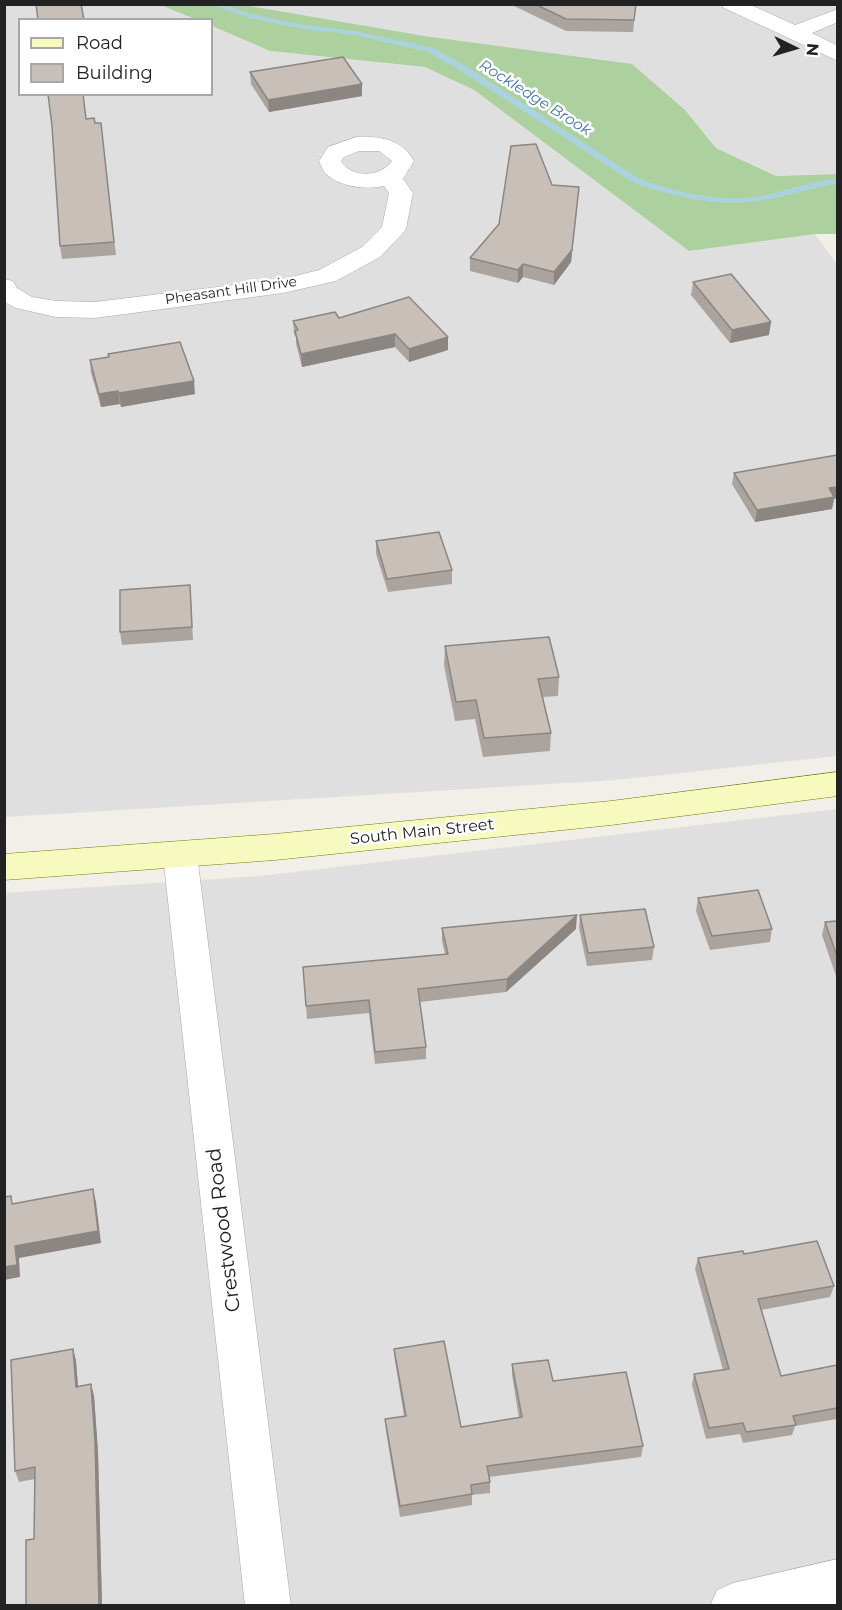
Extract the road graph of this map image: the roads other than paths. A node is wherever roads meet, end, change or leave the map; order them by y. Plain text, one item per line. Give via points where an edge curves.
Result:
1 (731, 4) edge
2 (837, 15) edge
3 (795, 32) junction
4 (837, 55) edge
5 (389, 176) dead end
6 (4, 286) edge
7 (837, 784) edge
8 (180, 855) junction
9 (4, 867) edge
10 (837, 1582) edge
11 (268, 1605) edge
12 (733, 1605) edge

1 - 3 street
2 - 3 street
3 - 4 street
5 - 6 street, Pheasant Hill Drive via 401,193 394,229 371,252 327,276 284,286 94,310 25,303 5,292
7 - 8 main road, South Main Street via 611,813
8 - 9 main road, South Main Street
8 - 11 street, Crestwood Road
10 - 12 street

